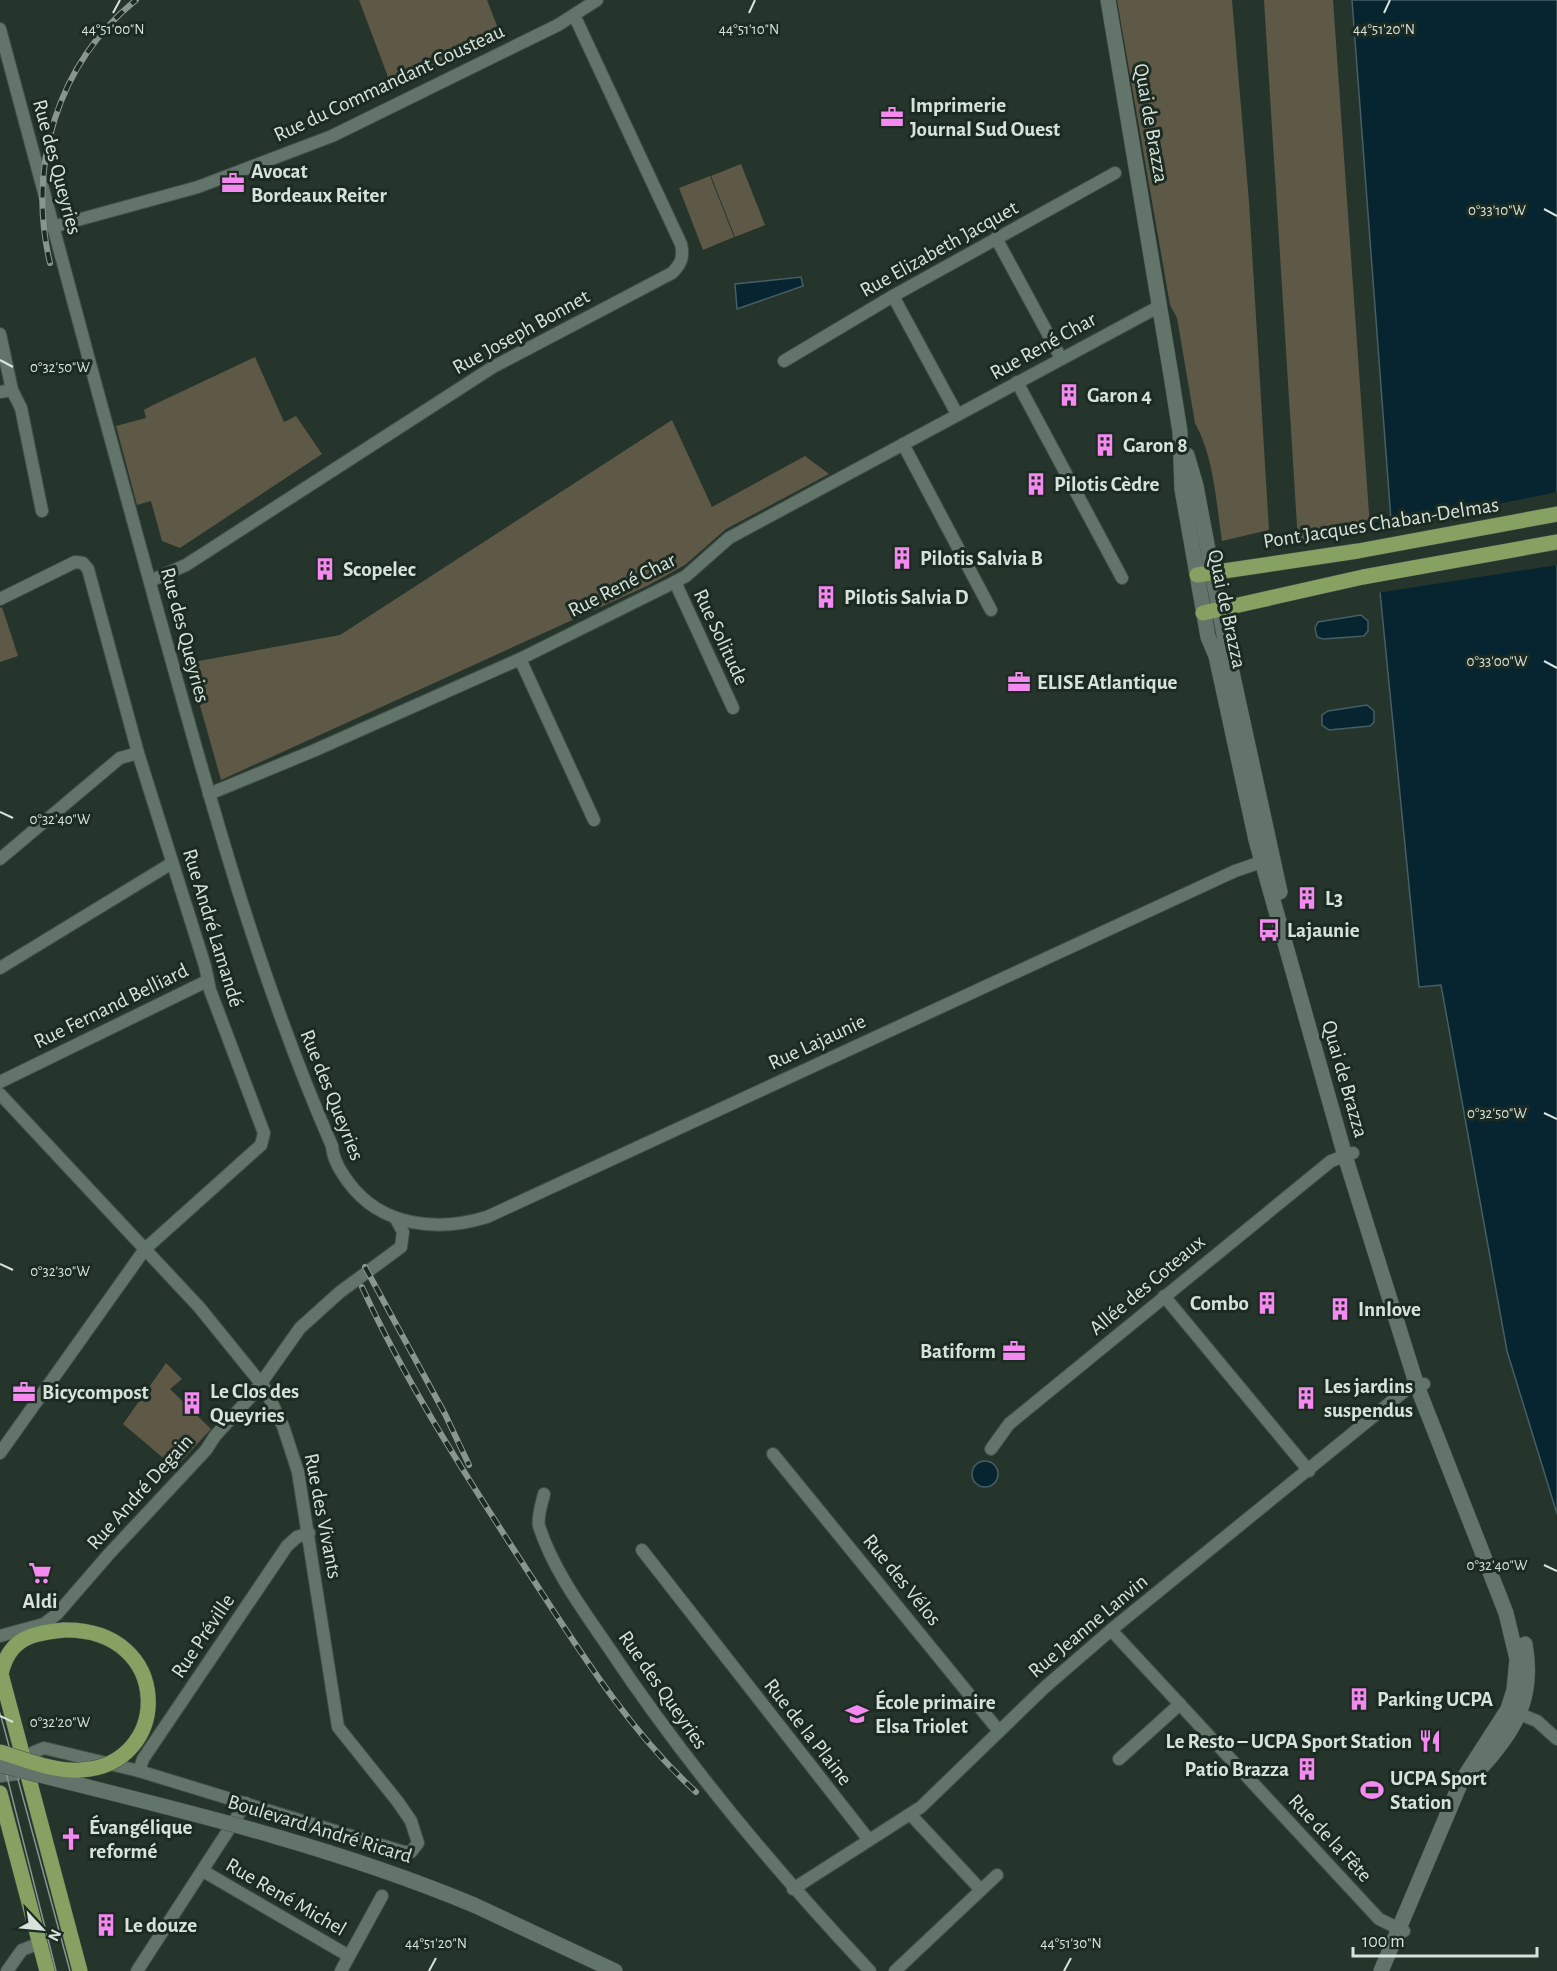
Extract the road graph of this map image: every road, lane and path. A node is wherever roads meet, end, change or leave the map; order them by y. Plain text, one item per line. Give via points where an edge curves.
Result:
1 (597, 0) edge
2 (1108, 0) edge
3 (574, 15) junction
4 (0, 29) edge
5 (1115, 173) dead end
6 (52, 227) junction
7 (996, 238) junction
8 (893, 296) junction
9 (1160, 306) junction
10 (0, 334) edge
11 (1061, 358) junction
12 (784, 361) dead end
13 (1017, 382) junction
14 (6, 391) edge
15 (957, 414) junction
16 (903, 444) junction
17 (42, 511) dead end
18 (1557, 514) edge
19 (1557, 542) edge
20 (1205, 574) junction
21 (1122, 578) dead end
22 (150, 581) junction
23 (675, 582) junction
24 (0, 599) edge
25 (1219, 609) junction
26 (991, 610) dead end
27 (1203, 613) junction
28 (520, 658) junction
29 (733, 708) dead end
30 (138, 753) junction
31 (209, 794) junction
32 (594, 820) dead end
33 (0, 859) edge
34 (1262, 862) junction
35 (172, 863) junction
36 (0, 969) edge
37 (207, 981) junction
38 (0, 1082) edge
39 (0, 1094) edge
40 (1344, 1156) junction
41 (396, 1219) junction
42 (145, 1248) junction
43 (1164, 1296) junction
44 (261, 1382) junction
45 (1416, 1386) junction
46 (991, 1449) dead end
47 (0, 1454) edge
48 (773, 1454) dead end
49 (1309, 1470) junction
50 (544, 1494) dead end
51 (309, 1533) junction
52 (642, 1550) dead end
53 (33, 1630) junction
54 (1111, 1630) junction
55 (0, 1636) edge
56 (1, 1672) edge
57 (1180, 1704) junction
58 (1514, 1711) junction
59 (999, 1731) junction
60 (1557, 1739) edge
61 (0, 1752) edge
62 (1119, 1759) dead end
63 (26, 1763) junction
64 (0, 1765) edge
65 (139, 1771) junction
66 (0, 1776) edge
67 (0, 1793) edge
68 (246, 1803) junction
69 (910, 1814) junction
70 (869, 1840) junction
71 (203, 1871) junction
72 (997, 1875) dead end
73 (794, 1889) junction
74 (981, 1890) junction
75 (382, 1896) dead end
76 (1401, 1930) junction
77 (40, 1943) junction
78 (349, 1956) junction
79 (7, 1971) edge
80 (47, 1971) edge
81 (80, 1971) edge
82 (137, 1971) edge
83 (341, 1971) edge
84 (615, 1971) edge
85 (870, 1971) edge
86 (895, 1971) edge
87 (1381, 1971) edge
88 (1387, 1971) edge

1 - 3 street, Rue du Commandant Cousteau
2 - 9 main road, Quai de Brazza
3 - 6 street, Rue du Commandant Cousteau via 332,136 198,187
3 - 22 street, Rue Joseph Bonnet via 681,244 679,266 493,367 186,565
4 - 6 street, Rue des Queyries
5 - 7 street, Rue Elizabeth Jacquet
6 - 22 street, Rue des Queyries
7 - 8 street, Rue Elizabeth Jacquet
7 - 11 street
8 - 12 street, Rue Elizabeth Jacquet
8 - 15 street
9 - 11 street, Rue René Char
9 - 20 main road, Quai de Brazza via 1180,432 1196,486
10 - 14 street
11 - 13 street, Rue René Char
13 - 15 street, Rue René Char
13 - 21 street
14 - 17 street via 21,408
15 - 16 street, Rue René Char
16 - 23 street, Rue René Char via 729,538
16 - 26 street
18 - 20 main road, Pont Jacques Chaban-Delmas via 1358,551
19 - 25 main road via 1363,577
20 - 25 main road, Quai de Brazza
20 - 27 main road, Quai de Brazza
22 - 31 street, Rue des Queyries
23 - 28 street, Rue René Char
23 - 29 street, Rue Solitude
24 - 30 street, Rue André Lamandé via 75,562 83,563 88,569
25 - 27 main road
25 - 34 main road, Quai de Brazza
27 - 34 main road, Quai de Brazza
28 - 31 street, Rue René Char
28 - 32 street
30 - 33 street via 120,758
30 - 35 street, Rue André Lamandé
31 - 41 street, Rue des Queyries via 263,971 333,1156 356,1193
34 - 40 main road, Quai de Brazza
34 - 41 street, Rue Lajaunie via 487,1217 448,1226
35 - 36 street
35 - 37 street, Rue André Lamandé
37 - 38 street, Rue Fernand Belliard
37 - 42 street, Rue André Lamandé via 264,1140
39 - 42 street, Rue des Vivants
40 - 43 street, Allée des Coteaux
40 - 45 main road, Quai de Brazza
41 - 44 street, Rue André Degain via 403,1232 401,1247 320,1308 300,1328
42 - 44 street, Rue des Vivants
42 - 47 street
43 - 46 street, Allée des Coteaux via 1010,1424
43 - 49 street
44 - 51 street, Rue des Vivants via 283,1426 298,1472
44 - 53 street, Rue André Degain via 206,1450 57,1614
45 - 49 street, Rue Jeanne Lanvin
45 - 58 main road, Quai de Brazza via 1520,1625 1528,1674
48 - 59 street, Rue des Vélos
49 - 54 street, Rue Jeanne Lanvin
50 - 73 street, Rue des Queyries via 538,1523 566,1585 703,1779
51 - 65 street, Rue Préville via 287,1546 143,1759
51 - 68 street, Rue des Vivants via 338,1727 398,1802 411,1821 418,1843 411,1852 404,1852
52 - 70 street, Rue de la Plaine
53 - 55 street, Rue André Degain
53 - 56 main road via 9,1652
53 - 61 main road, bridge via 103,1634 129,1652 139,1664 148,1690 142,1729 124,1754 91,1769 66,1769
54 - 57 street, Rue de la Fête
54 - 59 street, Rue Jeanne Lanvin
56 - 63 main road
57 - 62 street
57 - 76 street, Rue de la Fête via 1379,1919
58 - 60 street via 1537,1721
58 - 76 main road, Quai de Brazza via 1504,1741 1470,1778
59 - 69 street, Rue Jeanne Lanvin
63 - 65 street via 34,1752 44,1748
63 - 66 street via 17,1774
63 - 81 main road
64 - 84 main road, Boulevard André Ricard, bridge via 288,1838 373,1865 474,1905
65 - 68 street
67 - 77 main road
68 - 71 street
69 - 70 street, Rue Jeanne Lanvin
69 - 74 street
70 - 73 street, Rue Jeanne Lanvin
71 - 78 street, Rue René Michel
71 - 82 street
72 - 74 street
73 - 85 street, Rue des Queyries
74 - 86 street
75 - 78 street
76 - 87 main road
76 - 88 main road
77 - 79 street via 22,1950
77 - 80 main road
78 - 83 street

